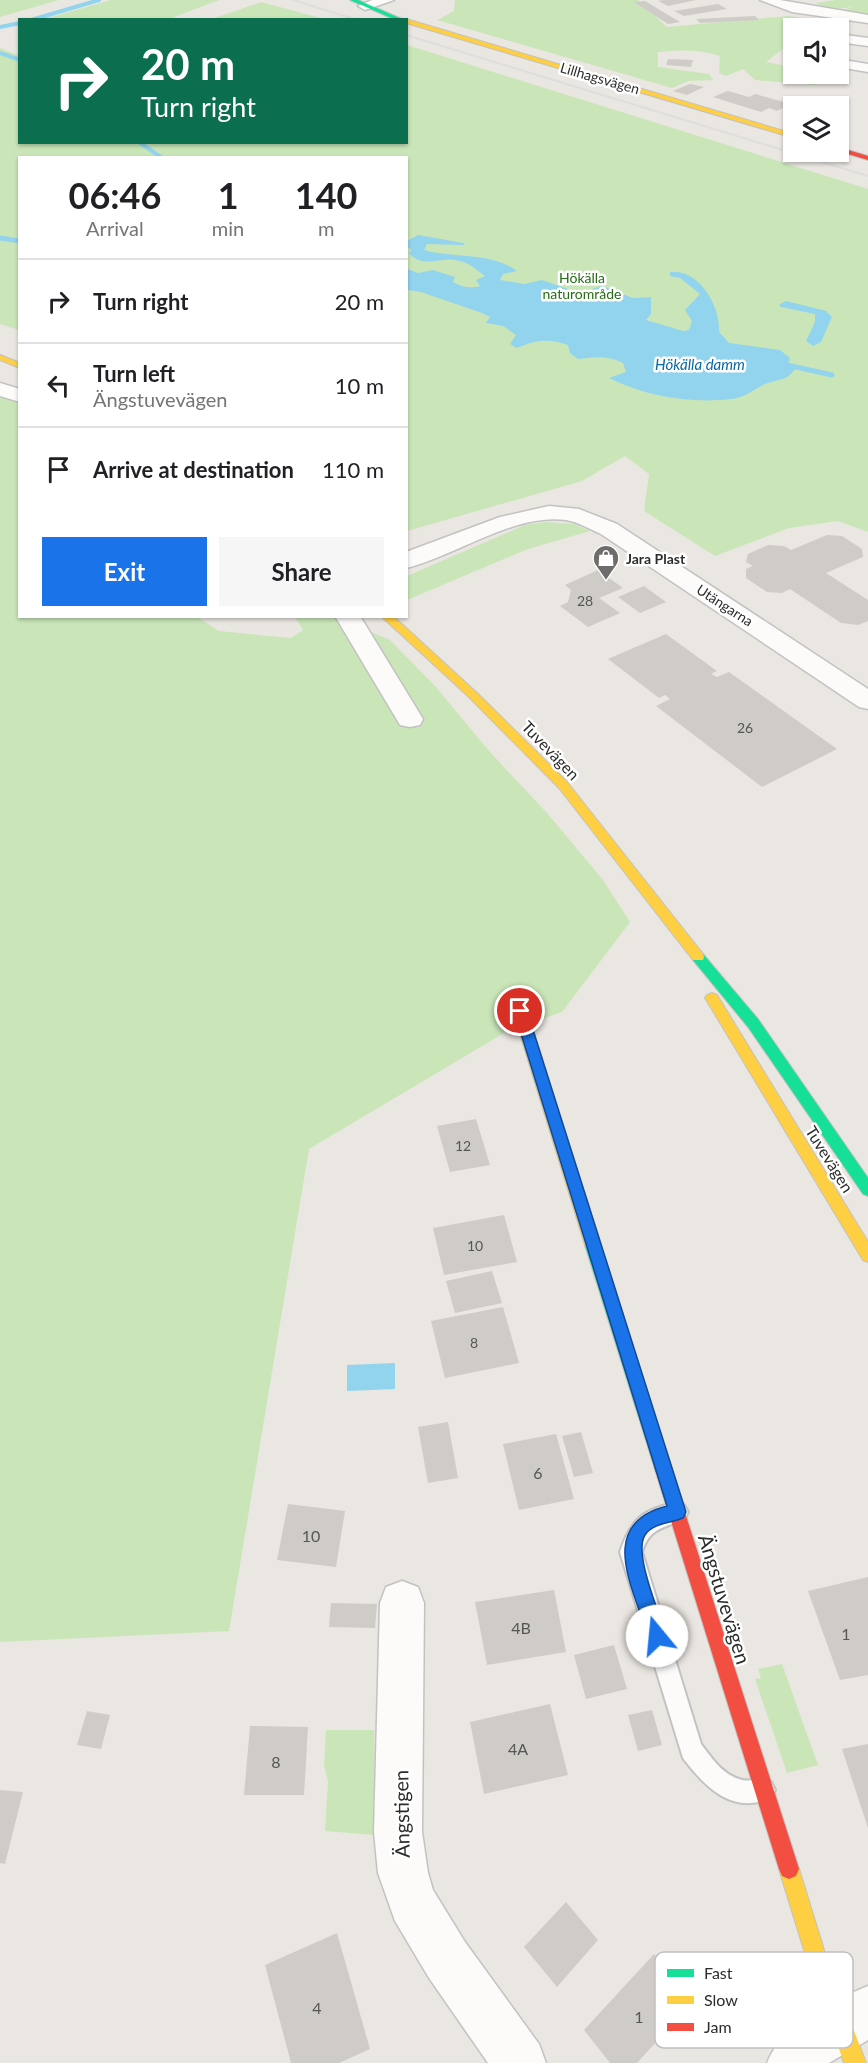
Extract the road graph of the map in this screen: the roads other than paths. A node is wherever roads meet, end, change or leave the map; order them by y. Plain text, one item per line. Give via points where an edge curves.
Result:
1 (387, 0) edge
2 (767, 0) edge
3 (359, 3) edge
4 (836, 15) junction
5 (399, 18) edge
6 (832, 18) edge
7 (868, 19) edge
8 (408, 21) edge
9 (849, 39) edge
10 (868, 42) edge
11 (849, 65) edge
12 (868, 68) edge
13 (783, 133) edge
14 (849, 152) edge
15 (868, 158) edge
16 (0, 357) edge
17 (18, 365) edge
18 (0, 389) edge
19 (18, 395) edge
20 (408, 560) edge
21 (347, 618) edge
22 (388, 618) edge
23 (868, 701) edge
24 (410, 718) dead end
25 (672, 926) junction
26 (520, 1011) dead end
27 (868, 1190) edge
28 (868, 1255) edge
29 (677, 1512) junction
30 (402, 1603) dead end
31 (764, 1790) junction
32 (815, 1952) edge
33 (808, 2048) edge
34 (520, 2063) edge
35 (793, 2063) edge

1 - 3 street
2 - 4 street
3 - 5 street, Lillhagsvägen
4 - 6 street
4 - 7 street
8 - 13 street, Lillhagsvägen
9 - 10 street
11 - 12 street
14 - 15 street
16 - 17 street
18 - 19 street
20 - 23 street, Utängarna via 536,515 579,516 609,529
21 - 24 street
22 - 25 street, Tuvevägen via 563,785
25 - 27 street, Tuvevägen via 753,1023
25 - 28 street, Tuvevägen via 727,1026
26 - 29 street, Ängstuvevägen
29 - 31 street, Ängstuvevägen
29 - 31 lane via 651,1519 638,1530 631,1551 691,1750 711,1776 736,1792
30 - 34 street, Ängstigen via 398,1832 403,1874 413,1903 447,1960
31 - 32 street, Ängstuvevägen
33 - 35 street

